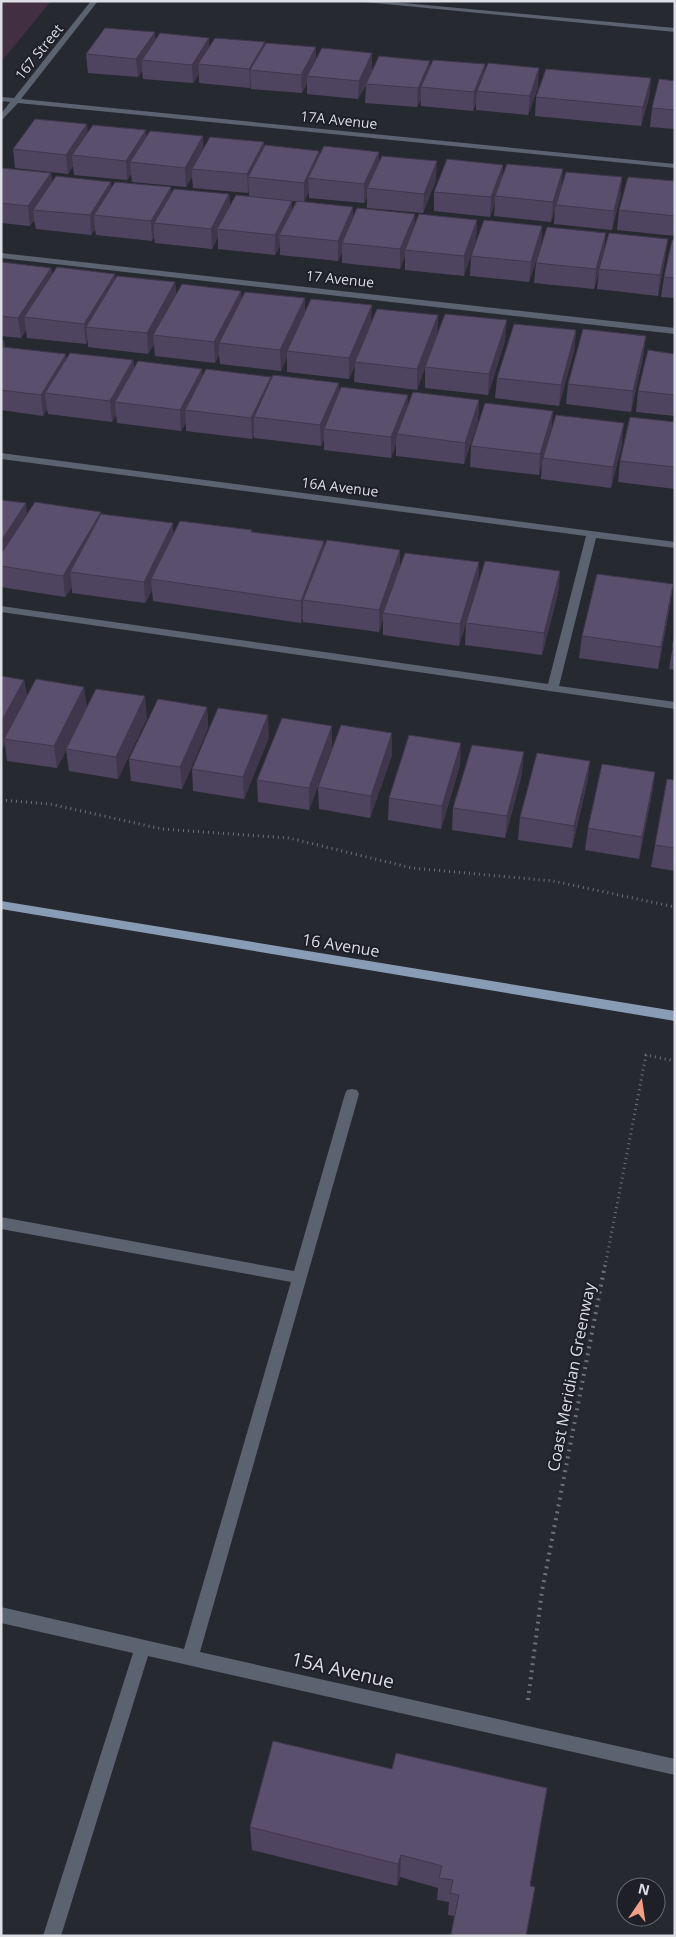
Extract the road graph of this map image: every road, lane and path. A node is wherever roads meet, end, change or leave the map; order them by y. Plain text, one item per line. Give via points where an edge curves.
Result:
1 (96, 1) edge
2 (357, 1) edge
3 (675, 30) edge
4 (1, 99) edge
5 (16, 101) junction
6 (1, 119) edge
7 (675, 166) edge
8 (1, 255) edge
9 (675, 331) edge
10 (1, 456) edge
11 (592, 534) junction
12 (675, 545) edge
13 (1, 609) edge
14 (553, 688) junction
15 (675, 706) edge
16 (1, 800) edge
17 (1, 905) edge
18 (675, 908) edge
19 (675, 1016) edge
20 (675, 1060) edge
21 (352, 1094) dead end
22 (1, 1223) edge
23 (299, 1278) junction
24 (1, 1615) edge
25 (143, 1647) junction
26 (190, 1658) junction
27 (523, 1732) junction
28 (675, 1767) edge
29 (52, 1936) edge

1 - 5 street, 167 Street
2 - 3 street
4 - 5 street, 17A Avenue
5 - 6 street, 167 Street
5 - 7 street, 17A Avenue
8 - 9 street, 17 Avenue
10 - 11 street, 16A Avenue
11 - 12 street, 16A Avenue
11 - 14 street
13 - 14 street
14 - 15 street
16 - 18 path via 50,804 162,829 289,838 412,868 553,881
17 - 19 main road, 16 Avenue
20 - 27 path, Coast Meridian Greenway via 646,1056 542,1591
21 - 23 street
22 - 23 street
23 - 26 street
24 - 25 street, 15A Avenue
25 - 26 street, 15A Avenue
25 - 29 street
26 - 27 street, 15A Avenue
27 - 28 street, 15A Avenue

